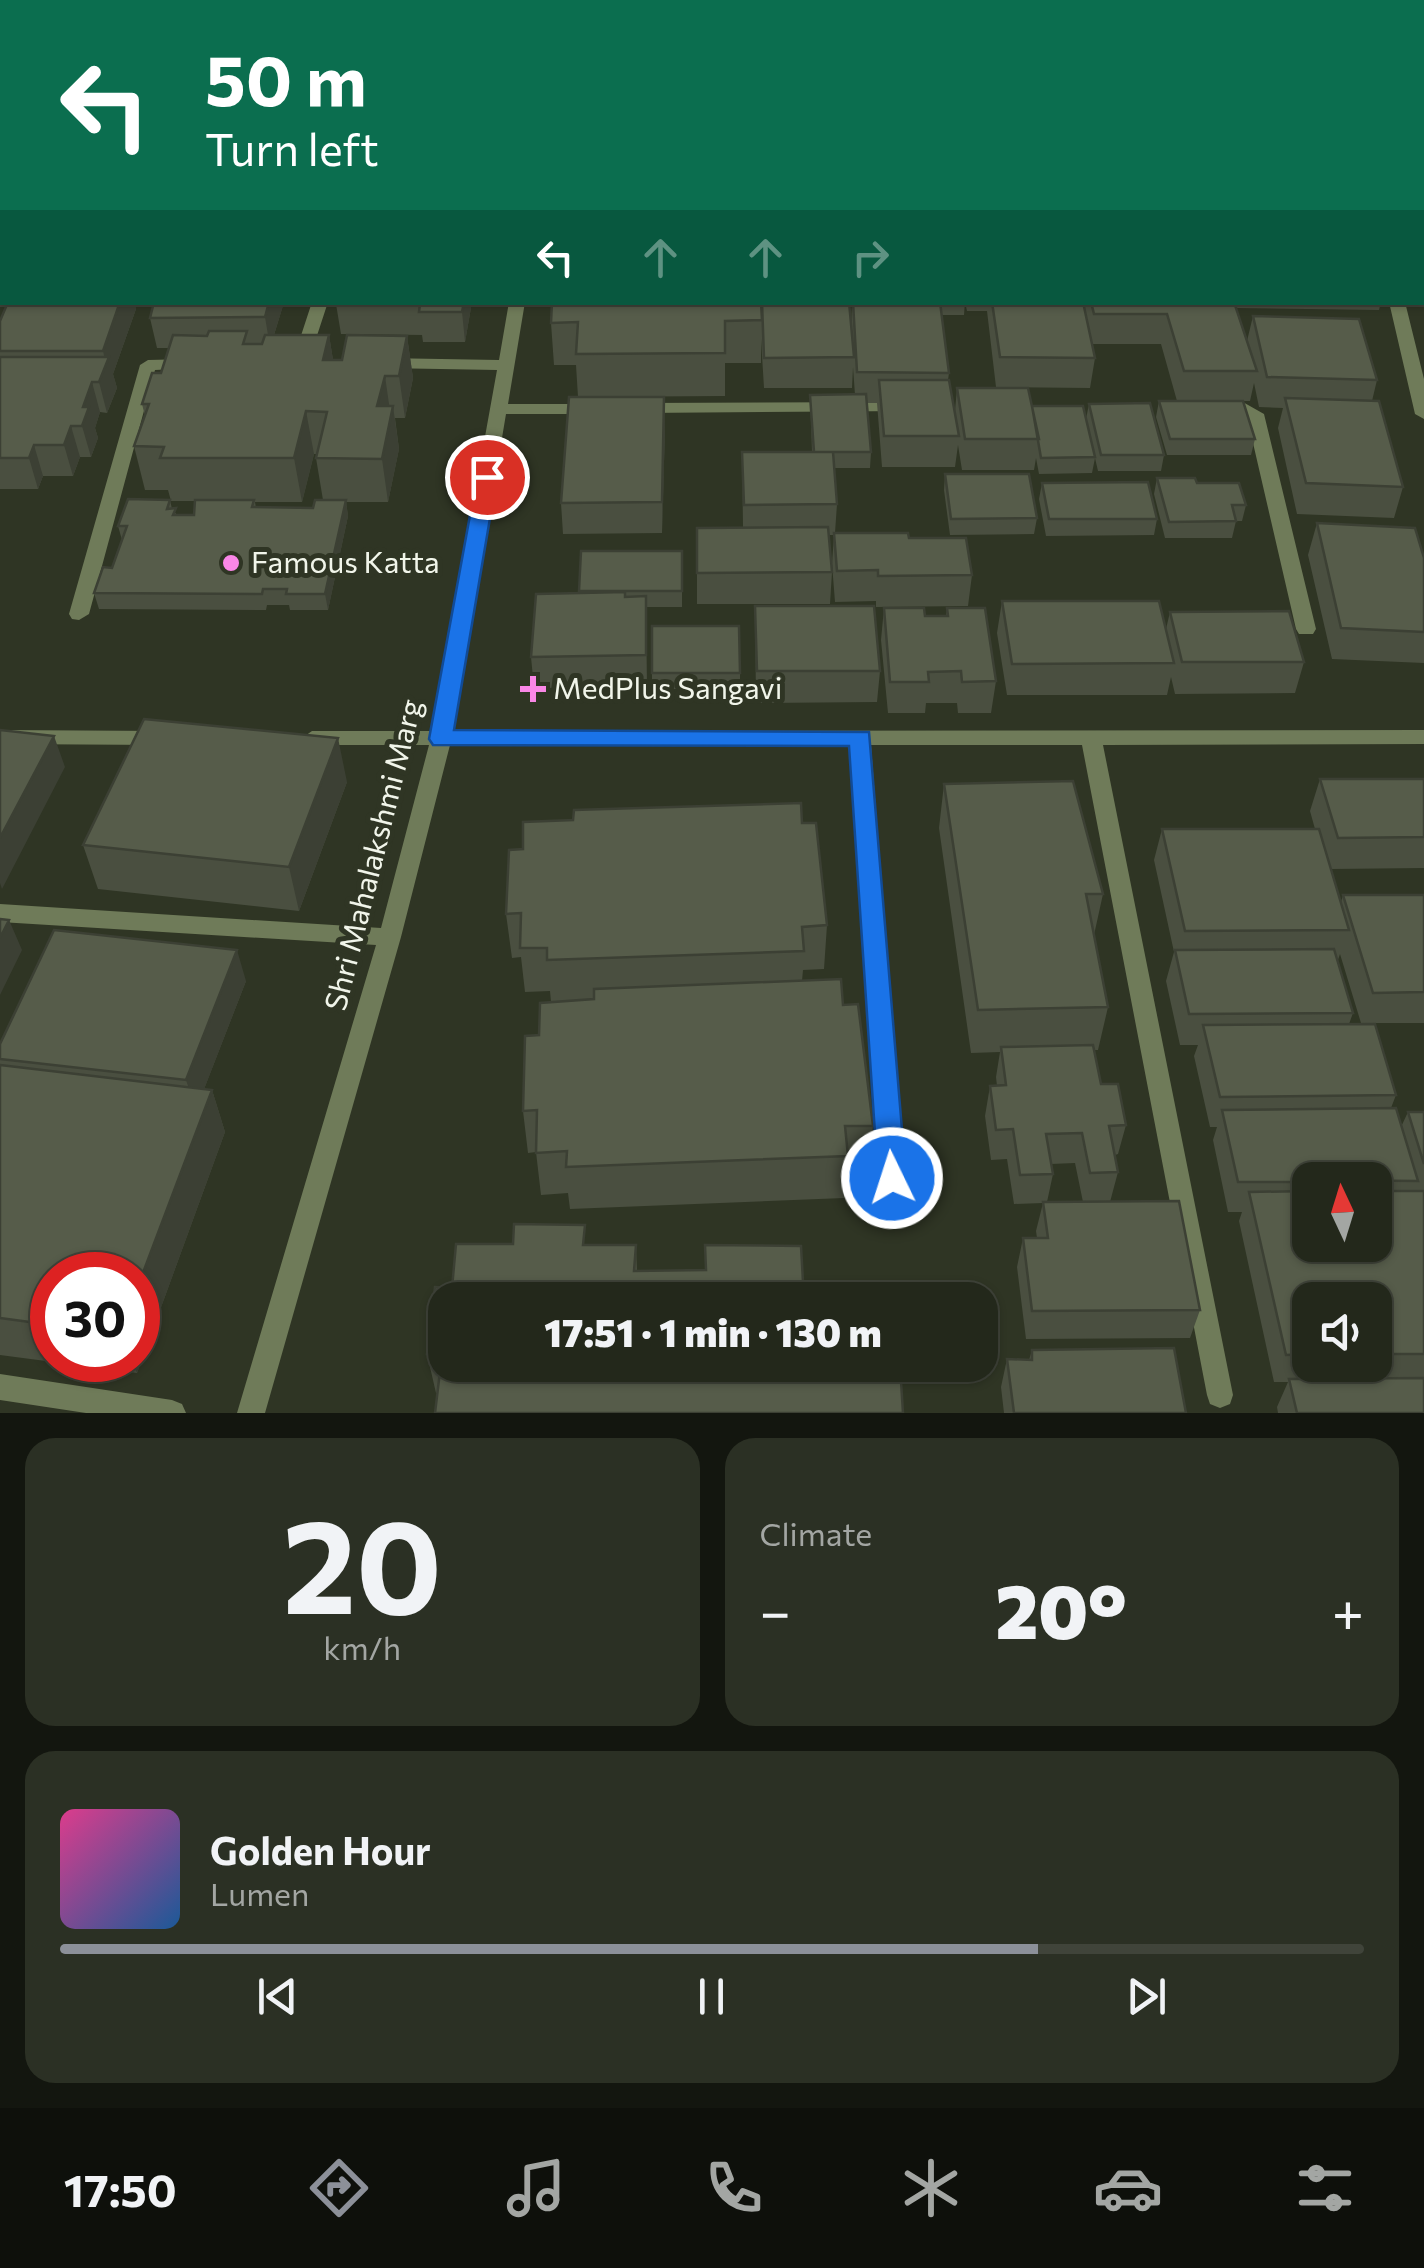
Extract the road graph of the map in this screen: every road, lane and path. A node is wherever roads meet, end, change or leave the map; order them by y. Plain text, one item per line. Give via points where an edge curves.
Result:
1 (320, 305) edge
2 (516, 305) edge
3 (1398, 305) edge
4 (282, 362) edge
5 (357, 363) edge
6 (205, 364) edge
7 (506, 366) junction
8 (1195, 406) edge
9 (916, 407) edge
10 (499, 409) junction
11 (1424, 414) edge
12 (79, 614) dead end
13 (1306, 629) dead end
14 (1424, 736) edge
15 (0, 737) edge
16 (1091, 737) junction
17 (192, 738) edge
18 (288, 738) edge
19 (860, 738) junction
20 (441, 739) junction
21 (0, 913) edge
22 (390, 937) junction
23 (892, 1178) dead end
24 (0, 1387) edge
25 (1220, 1395) dead end
26 (172, 1413) edge
27 (251, 1413) edge

1 - 4 street via 310,362
2 - 7 street, Shri Mahalakshmi Marg
3 - 11 street
5 - 7 street
6 - 12 street via 148,365
7 - 10 street, Shri Mahalakshmi Marg
8 - 13 street via 1234,406 1255,414
9 - 10 street
10 - 20 street, Shri Mahalakshmi Marg
14 - 16 street
15 - 17 street
16 - 19 street
16 - 25 street
18 - 20 street
19 - 20 street
19 - 23 street
20 - 22 street, Shri Mahalakshmi Marg
21 - 22 street
22 - 27 street, Shri Mahalakshmi Marg
24 - 26 street

